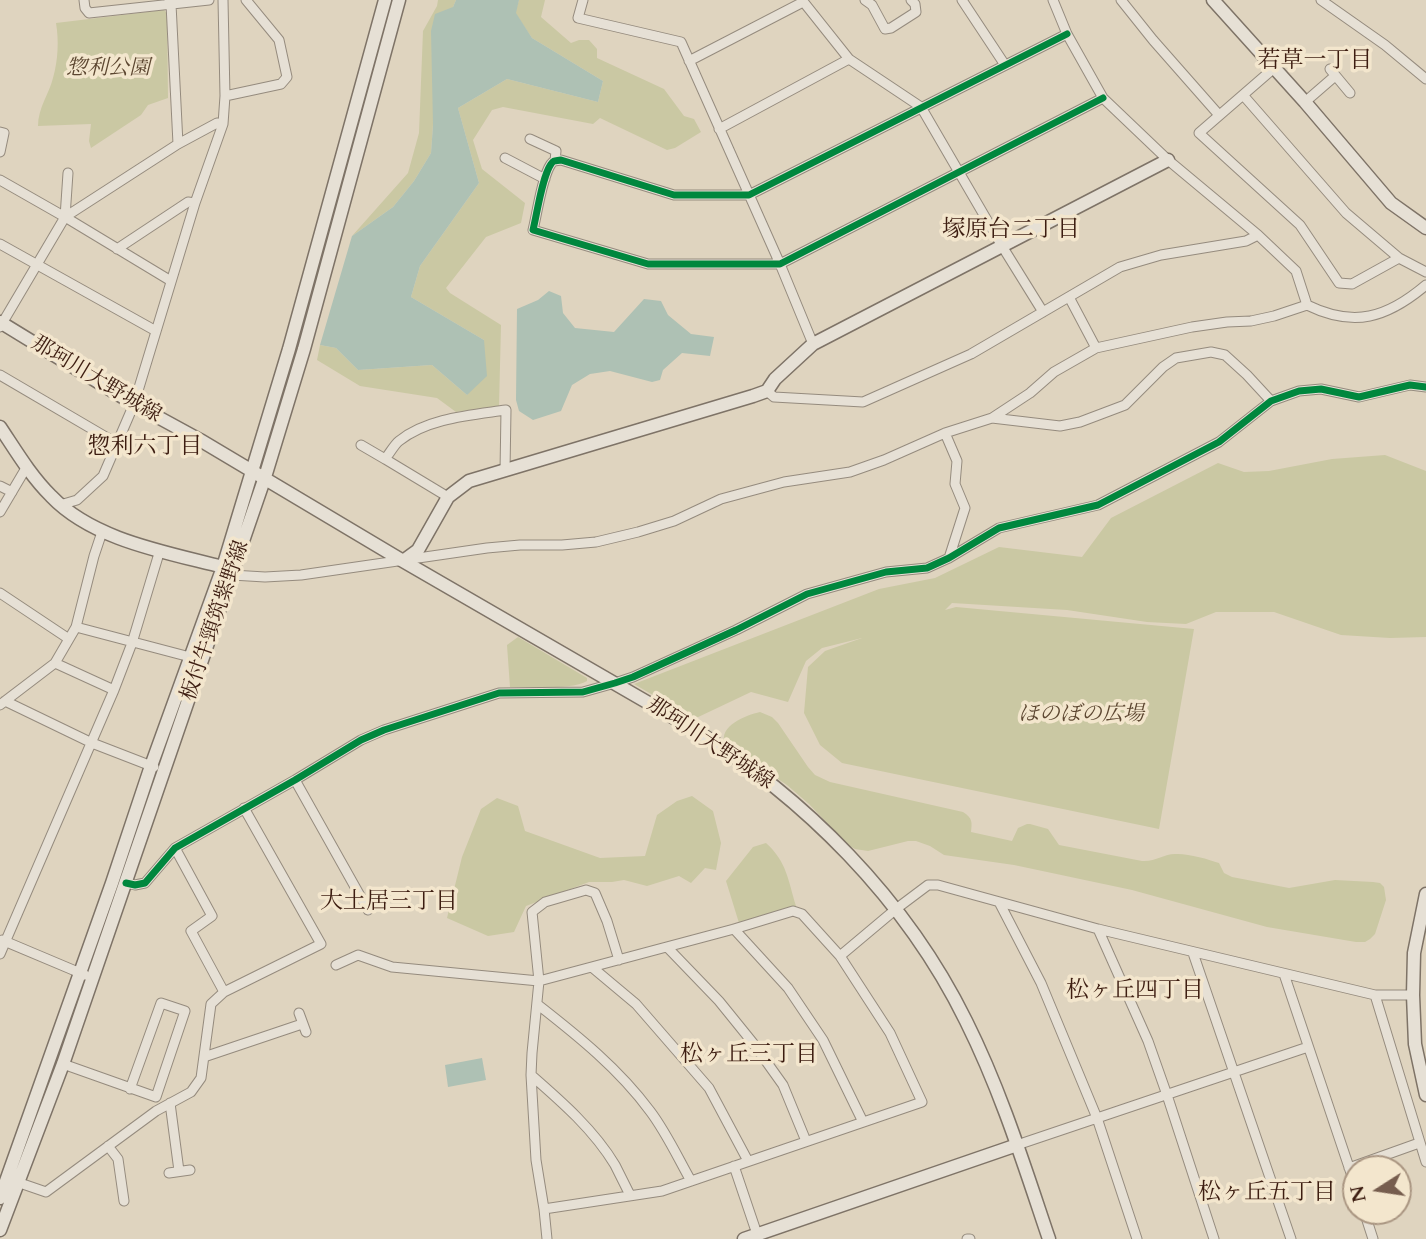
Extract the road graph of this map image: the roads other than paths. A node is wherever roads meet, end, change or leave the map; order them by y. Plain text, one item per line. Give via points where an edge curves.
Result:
1 (84, 0) edge
2 (208, 0) edge
3 (223, 0) edge
4 (246, 0) edge
5 (385, 0) edge
6 (399, 0) edge
7 (583, 0) edge
8 (865, 0) edge
9 (911, 0) edge
10 (962, 0) edge
11 (1053, 0) edge
12 (1121, 0) edge
13 (1213, 0) edge
14 (1321, 0) edge
15 (802, 1) edge
16 (170, 2) edge
17 (1067, 34) junction
18 (849, 59) junction
19 (689, 61) junction
20 (1005, 65) junction
21 (1275, 68) junction
22 (1426, 79) edge
23 (1350, 93) dead end
24 (1243, 95) junction
25 (225, 96) junction
26 (1103, 97) junction
27 (1305, 102) junction
28 (921, 107) junction
29 (1219, 114) junction
30 (223, 124) junction
31 (719, 129) junction
32 (0, 132) edge
33 (530, 139) dead end
34 (178, 144) junction
35 (0, 152) edge
36 (505, 158) dead end
37 (1168, 160) junction
38 (555, 161) junction
39 (959, 171) junction
40 (68, 173) dead end
41 (545, 179) junction
42 (0, 180) edge
43 (749, 195) junction
44 (195, 204) junction
45 (65, 217) junction
46 (1426, 228) edge
47 (1258, 235) junction
48 (0, 244) edge
49 (1002, 246) junction
50 (117, 249) junction
51 (1399, 258) junction
52 (780, 264) junction
53 (36, 265) junction
54 (1426, 272) edge
55 (171, 281) junction
56 (1426, 285) edge
57 (1069, 297) junction
58 (1307, 305) junction
59 (1043, 312) junction
60 (1, 324) edge
61 (156, 331) junction
62 (813, 344) junction
63 (1096, 348) junction
64 (0, 375) edge
65 (1426, 387) edge
66 (767, 391) junction
67 (1271, 401) junction
68 (134, 404) junction
69 (992, 418) junction
70 (0, 427) edge
71 (945, 433) junction
72 (116, 443) junction
73 (361, 445) dead end
74 (385, 458) junction
75 (26, 468) junction
76 (252, 471) junction
77 (505, 471) junction
78 (265, 477) junction
79 (0, 485) edge
80 (12, 492) junction
81 (448, 498) junction
82 (60, 505) junction
83 (0, 512) edge
84 (102, 532) junction
85 (160, 551) junction
86 (949, 558) junction
87 (403, 561) junction
88 (228, 571) junction
89 (0, 593) edge
90 (76, 627) junction
91 (69, 639) junction
92 (132, 643) junction
93 (190, 657) junction
94 (55, 663) junction
95 (615, 683) junction
96 (114, 690) junction
97 (3, 703) edge
98 (92, 743) junction
99 (151, 766) junction
100 (164, 771) junction
101 (295, 780) junction
102 (244, 808) junction
103 (175, 848) junction
104 (126, 883) junction
105 (1426, 894) edge
106 (999, 902) junction
107 (896, 909) junction
108 (368, 910) dead end
109 (734, 929) junction
110 (1098, 929) junction
111 (3, 940) edge
112 (667, 947) junction
113 (1193, 953) junction
114 (0, 954) edge
115 (840, 956) junction
116 (619, 960) junction
117 (336, 965) dead end
118 (593, 968) junction
119 (1284, 974) junction
120 (86, 976) junction
121 (539, 981) junction
122 (224, 992) junction
123 (1375, 995) junction
124 (1413, 995) junction
125 (537, 1004) junction
126 (299, 1013) dead end
127 (1308, 1046) junction
128 (204, 1057) junction
129 (63, 1064) junction
130 (1234, 1071) junction
131 (531, 1075) junction
132 (130, 1089) junction
133 (1167, 1095) junction
134 (1426, 1095) edge
135 (170, 1103) junction
136 (1097, 1118) junction
137 (863, 1122) junction
138 (806, 1141) junction
139 (1419, 1143) junction
140 (1017, 1145) junction
141 (108, 1146) junction
142 (1345, 1155) edge
143 (1385, 1155) edge
144 (748, 1161) junction
145 (1426, 1162) edge
146 (734, 1166) junction
147 (190, 1170) dead end
148 (691, 1181) junction
149 (7, 1190) edge
150 (630, 1195) junction
151 (124, 1201) dead end
152 (544, 1209) junction
153 (0, 1230) edge
154 (758, 1237) edge
155 (547, 1239) edge
156 (744, 1239) edge
157 (1049, 1239) edge
158 (1137, 1239) edge
159 (1214, 1239) edge
160 (1291, 1239) edge

1 - 16 street via 89,13
2 - 16 street
3 - 25 street
4 - 25 street via 279,40 287,77 281,85
5 - 76 main road, 板付牛頸筑紫野線
6 - 78 main road, 板付牛頸筑紫野線
7 - 19 street via 578,18 681,41
8 - 9 street via 885,29 916,12
10 - 20 street
11 - 17 street
12 - 29 street
13 - 21 main road
14 - 22 street
15 - 18 street
15 - 19 street
16 - 34 street
17 - 20 street
17 - 26 street
18 - 28 street
18 - 31 street
19 - 31 street
20 - 28 street
21 - 24 street
21 - 27 main road
23 - 27 street via 1333,73
24 - 29 street
24 - 51 street via 1346,213
25 - 30 street
26 - 37 street
26 - 39 street
27 - 46 main road via 1391,203
28 - 39 street
28 - 43 street
29 - 51 street via 1199,133 1300,225 1339,283 1352,284
30 - 34 street via 217,122
30 - 44 street
31 - 43 street
32 - 35 street via 4,133
33 - 38 street via 556,151
34 - 45 street
36 - 41 street
37 - 47 street
37 - 49 main road
38 - 41 street
38 - 43 street via 674,195
39 - 49 street
39 - 52 street
40 - 45 street
41 - 52 street via 533,230 648,264
42 - 45 street
43 - 52 street
44 - 50 street via 188,202
44 - 55 street
45 - 50 street
45 - 53 street
47 - 57 street via 1120,267
47 - 58 street via 1296,271
48 - 53 street
49 - 59 street
49 - 62 main road
50 - 55 street
51 - 54 street
52 - 62 street
53 - 60 street
53 - 61 street
55 - 61 street
56 - 58 street via 1410,298 1365,317 1346,318
57 - 59 street
57 - 63 street
58 - 63 street via 1251,321 1192,327
59 - 66 street via 971,354 863,402 774,397
60 - 68 main road, 那珂川大野城線
61 - 68 street
62 - 66 main road
63 - 69 street via 1054,372
64 - 72 street
65 - 67 street via 1410,385 1359,397 1321,389
66 - 77 main road
67 - 69 street via 1225,355 1211,352 1176,358 1125,405 1080,422 1060,426
67 - 86 street via 1219,442 1098,505 999,528
68 - 72 street
68 - 76 main road, 那珂川大野城線
69 - 71 street
70 - 75 main road
71 - 86 street via 957,461 955,484 965,508
71 - 87 street via 850,472 771,485 722,499 674,521 596,542 487,548
72 - 82 street via 103,476 77,500
73 - 74 street
74 - 77 street via 398,441 422,427 506,410
74 - 81 street
75 - 80 street
75 - 82 main road
76 - 78 main road, 那珂川大野城線
76 - 88 main road, 板付牛頸筑紫野線
77 - 81 main road via 470,481
78 - 87 main road, 那珂川大野城線
78 - 88 main road, 板付牛頸筑紫野線
79 - 80 street
80 - 83 street
81 - 87 main road via 418,550
82 - 84 main road
84 - 85 main road
84 - 90 street
85 - 88 main road
85 - 92 street
86 - 95 street via 927,568 886,572 807,594
87 - 88 street via 301,575 265,577
87 - 95 main road, 那珂川大野城線
88 - 93 main road, 板付牛頸筑紫野線
88 - 100 main road, 板付牛頸筑紫野線
89 - 91 street
90 - 91 street
90 - 92 street
91 - 94 street
92 - 93 street
92 - 96 street
93 - 99 main road, 板付牛頸筑紫野線
94 - 96 street
94 - 97 street
95 - 101 street via 583,692 499,693 360,740
95 - 107 main road, 那珂川大野城線 via 711,740 774,786 833,838
96 - 98 street
97 - 98 street
98 - 99 street
98 - 111 street
99 - 100 street
99 - 120 main road, 板付牛頸筑紫野線
100 - 104 main road, 板付牛頸筑紫野線
101 - 102 street
101 - 108 street
102 - 103 street
102 - 122 street via 321,944
103 - 104 street via 145,883
103 - 122 street via 212,916 191,931
104 - 120 main road, 板付牛頸筑紫野線
105 - 124 main road via 1414,953
106 - 107 street via 928,885
106 - 110 street
106 - 136 street via 1041,983
107 - 115 street
107 - 140 main road, 那珂川大野城線 via 966,1020
109 - 112 street
109 - 115 street via 793,911 803,914
109 - 137 street via 788,988 809,1019
110 - 113 street
110 - 133 street
111 - 114 street
111 - 120 street
112 - 116 street
112 - 138 street via 753,1043 783,1085
113 - 119 street
113 - 130 street
115 - 137 street via 890,1033 922,1102
116 - 118 street
116 - 121 street via 595,893 586,890 545,902 532,912
117 - 121 street via 358,955 392,967
118 - 121 street
118 - 144 street via 636,1004 709,1088
119 - 123 street
119 - 127 street
120 - 129 main road, 板付牛頸筑紫野線
120 - 149 main road, 板付牛頸筑紫野線
121 - 125 street
122 - 128 street via 211,1004
123 - 124 street
123 - 139 street
124 - 134 main road via 1415,1044
125 - 131 street
125 - 148 street via 623,1078 652,1113
126 - 128 street via 304,1028
127 - 130 street
127 - 142 street
128 - 135 street via 201,1078 191,1092
129 - 132 street
129 - 149 main road, 板付牛頸筑紫野線
130 - 133 street
130 - 160 street
131 - 150 street via 593,1135
131 - 152 street
132 - 132 street via 156,1097 185,1011 161,1003
133 - 136 street
133 - 159 street
135 - 141 street
135 - 147 street via 174,1172
136 - 140 street
136 - 158 street
137 - 138 street
138 - 144 street
139 - 143 street
139 - 145 street
140 - 154 main road
140 - 157 main road, 那珂川大野城線
141 - 149 street via 46,1192
141 - 151 street via 118,1159 117,1185
144 - 146 street
146 - 148 street
146 - 154 street
148 - 150 street
149 - 153 main road, 板付牛頸筑紫野線
150 - 152 street
152 - 155 street
154 - 156 main road

